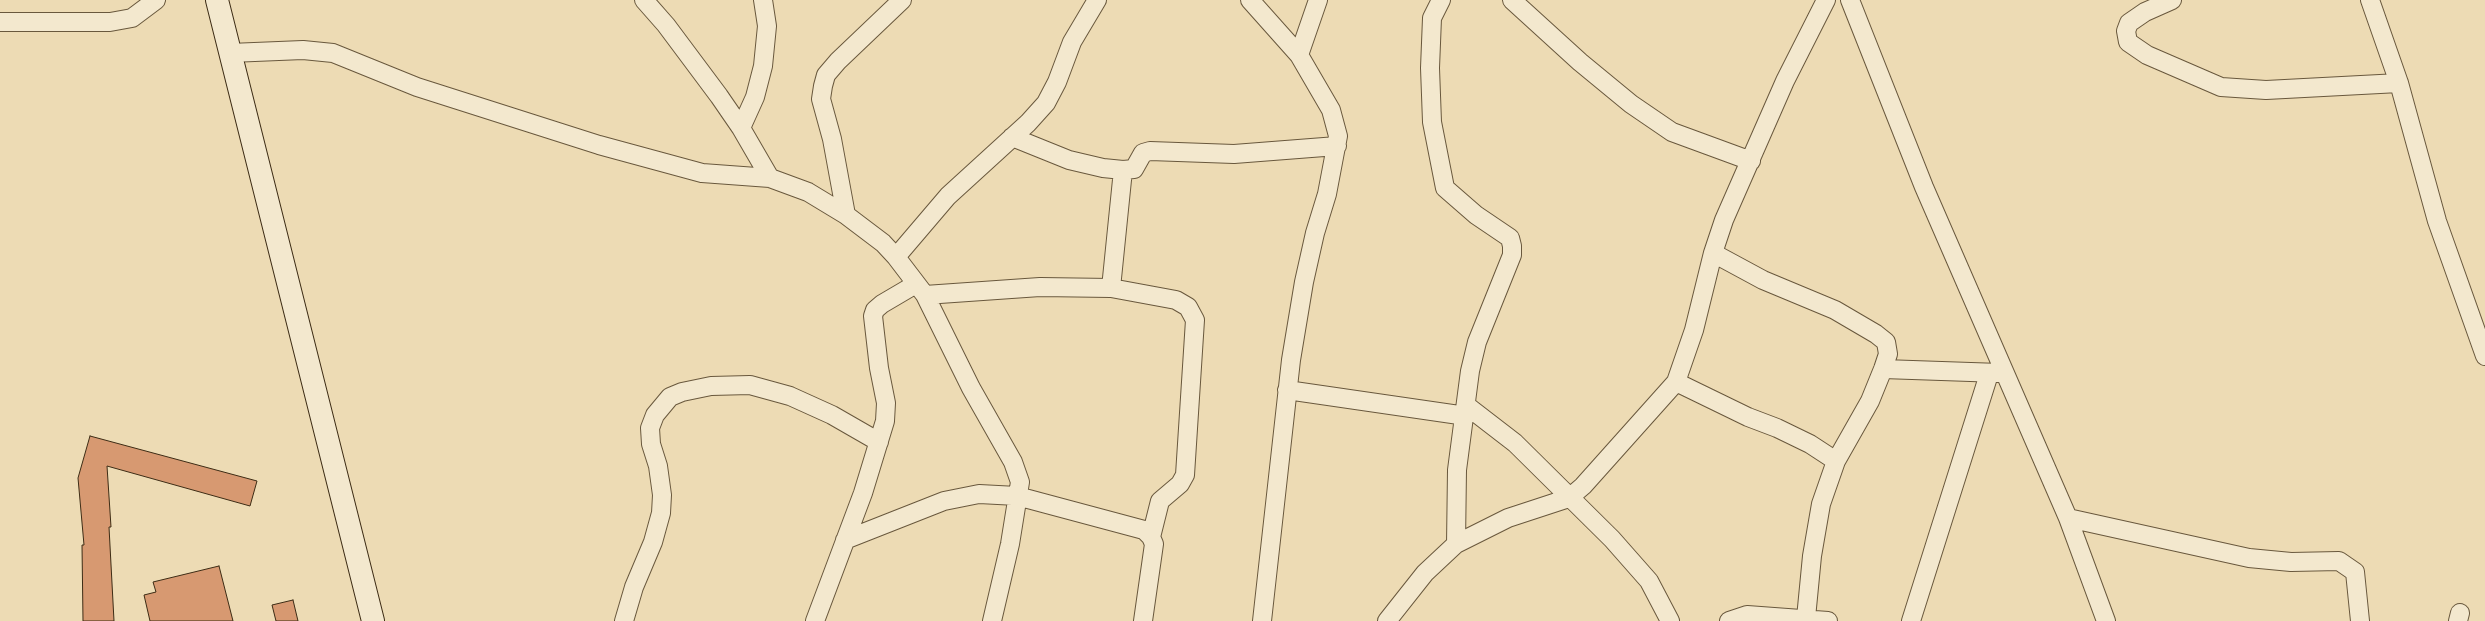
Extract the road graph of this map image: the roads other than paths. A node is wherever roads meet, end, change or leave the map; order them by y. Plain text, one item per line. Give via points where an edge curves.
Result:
1 (156, 0) edge
2 (217, 0) edge
3 (644, 0) edge
4 (763, 0) edge
5 (902, 0) edge
6 (1097, 0) edge
7 (1250, 0) edge
8 (1318, 0) edge
9 (1441, 0) edge
10 (1512, 0) edge
11 (1826, 0) edge
12 (1850, 0) edge
13 (2172, 0) edge
14 (2370, 0) edge
15 (0, 22) edge
16 (230, 53) junction
17 (1299, 55) junction
18 (2399, 84) junction
19 (741, 128) junction
20 (1012, 137) junction
21 (1337, 146) junction
22 (1751, 161) junction
23 (1123, 170) junction
24 (770, 178) junction
25 (846, 215) junction
26 (1713, 253) junction
27 (896, 257) junction
28 (1111, 288) junction
29 (920, 289) junction
30 (2482, 333) edge
31 (2485, 356) edge
32 (1883, 369) junction
33 (1996, 373) junction
34 (1676, 382) junction
35 (1287, 390) junction
36 (1466, 411) junction
37 (879, 442) junction
38 (1836, 461) junction
39 (1017, 496) junction
40 (1569, 498) junction
41 (2068, 518) junction
42 (1151, 537) junction
43 (845, 540) junction
44 (1456, 544) junction
45 (1806, 618) junction
46 (373, 621) edge
47 (624, 621) edge
48 (815, 621) edge
49 (992, 621) edge
50 (1143, 621) edge
51 (1262, 621) edge
52 (1387, 621) edge
53 (1670, 621) edge
54 (1729, 621) edge
55 (1828, 621) edge
56 (1910, 621) edge
57 (2106, 621) edge
58 (2360, 621) edge

1 - 15 street via 132,18 110,22
2 - 16 main road
3 - 19 street via 666,25
4 - 19 street via 767,26 763,66 755,97
5 - 25 street via 838,61 826,75 822,86 821,99 832,139
6 - 20 street via 1072,42 1058,82 1046,103
7 - 17 street
8 - 17 street
9 - 36 street via 1432,18 1430,68 1432,122 1445,188 1470,210 1510,238 1512,246 1512,255 1478,342 1470,371
10 - 22 street via 1580,62 1631,104 1672,132
11 - 22 street via 1785,81
12 - 33 street
13 - 18 street via 2145,12 2129,23 2126,31 2128,42 2146,55 2221,87 2266,90
14 - 18 street
16 - 24 street via 303,50 333,53 417,87 599,145 702,173
16 - 46 main road
17 - 21 street via 1331,110 1338,136
18 - 30 street via 2437,221
19 - 24 street
20 - 23 street via 1069,160
20 - 27 street via 948,196
21 - 23 street via 1234,154 1150,151 1143,153 1134,169
21 - 35 street via 1304,282
22 - 26 street via 1724,220
23 - 28 street
24 - 25 street via 808,192
25 - 27 street
26 - 32 street via 1762,280 1835,310 1876,334 1886,342 1888,354
26 - 34 street via 1694,330
27 - 29 street
28 - 29 street
28 - 42 street via 1176,300 1188,307 1195,320 1185,475 1180,484 1160,501
29 - 37 street via 882,304 873,316 886,403 885,421
29 - 39 street via 970,388 1013,462 1020,482
30 - 31 street
32 - 33 street
32 - 38 street via 1870,401
33 - 41 street
33 - 56 street
34 - 38 street via 1797,438
34 - 40 street via 1583,486
35 - 36 street
35 - 51 street
36 - 40 street via 1515,443
36 - 44 street via 1457,470
37 - 43 street
37 - 47 street via 832,415 790,396 750,385 711,386 670,397 655,415 650,428 650,444 658,466 662,495 661,513
38 - 45 street via 1821,504 1812,556
39 - 42 street via 1144,530
39 - 43 street via 979,494 944,501
39 - 49 street via 1010,544
40 - 44 street via 1508,518
40 - 53 street via 1612,539 1644,575
41 - 57 street
41 - 58 street via 2249,558 2291,562 2339,561 2355,572
42 - 50 street via 1154,544
43 - 48 street
44 - 52 street via 1425,572
45 - 54 street via 1746,614
45 - 55 street

